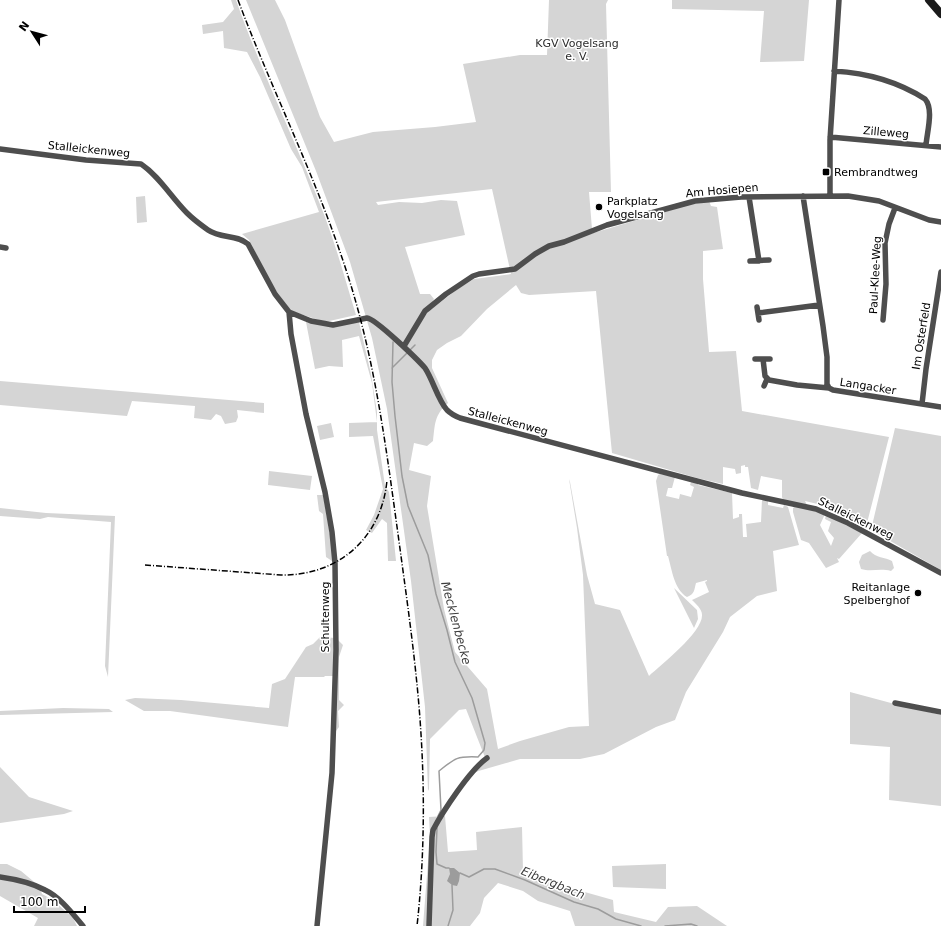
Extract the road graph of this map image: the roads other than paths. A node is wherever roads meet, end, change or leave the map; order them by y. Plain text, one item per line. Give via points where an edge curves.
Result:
1 (839, 0) edge
2 (929, 0) edge
3 (941, 14) edge
4 (834, 71) junction
5 (830, 137) junction
6 (926, 145) junction
7 (941, 147) edge
8 (0, 149) edge
9 (803, 196) junction
10 (830, 196) junction
11 (749, 197) junction
12 (895, 208) junction
13 (941, 222) edge
14 (0, 247) edge
15 (6, 248) dead end
16 (769, 260) dead end
17 (750, 261) dead end
18 (759, 261) junction
19 (941, 272) edge
20 (819, 305) junction
21 (757, 306) dead end
22 (289, 312) junction
23 (758, 313) junction
24 (759, 320) dead end
25 (883, 320) dead end
26 (407, 350) junction
27 (755, 359) dead end
28 (763, 359) junction
29 (770, 359) dead end
30 (767, 379) junction
31 (764, 386) dead end
32 (828, 388) junction
33 (922, 404) junction
34 (941, 408) edge
35 (941, 573) edge
36 (895, 703) dead end
37 (941, 712) edge
38 (487, 758) dead end
39 (0, 877) edge
40 (83, 926) edge
41 (317, 926) edge
42 (429, 926) edge

1 - 4 street
2 - 3 street
4 - 5 street
4 - 6 street via 881,78 925,99 930,112
5 - 6 street, Zilleweg
5 - 10 street
6 - 7 street, Zilleweg
8 - 22 street, Stalleickenweg via 140,164 147,168 187,213 209,231 222,237 242,239 248,244 275,294
9 - 10 street, Am Hosiepen
9 - 11 street, Am Hosiepen
9 - 20 street, Langacker
10 - 12 street, Am Hosiepen via 868,199
11 - 18 street
11 - 26 street, Am Hosiepen via 695,201 639,215 543,249 515,269 472,276 426,312
12 - 13 street, Am Hosiepen
12 - 25 street, Paul-Klee-Weg via 885,243
14 - 15 street
16 - 18 street
17 - 18 street
19 - 33 street, Im Osterfeld
20 - 23 street
20 - 32 street, Langacker
21 - 23 street
22 - 26 street, Stalleickenweg via 310,321 332,325 370,318
22 - 41 street, Schultenweg via 306,414 326,498 335,563 336,645 332,773
23 - 24 street
26 - 35 street, Stalleickenweg via 425,369 446,409 460,418 737,492 816,509 848,523
27 - 28 street
28 - 29 street
28 - 30 street
30 - 31 street
30 - 32 street
32 - 33 street, Langacker
33 - 34 street, Langacker
36 - 37 street
38 - 42 street via 468,778 436,825 432,837
39 - 40 street via 45,890 68,908

